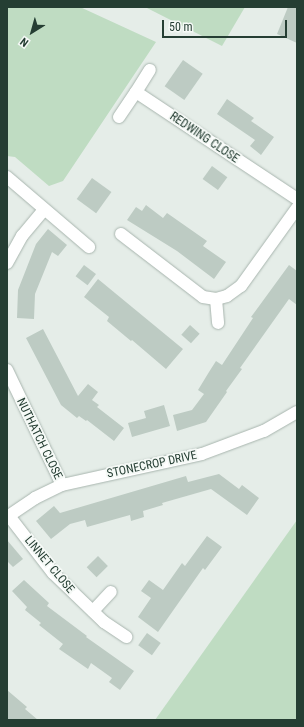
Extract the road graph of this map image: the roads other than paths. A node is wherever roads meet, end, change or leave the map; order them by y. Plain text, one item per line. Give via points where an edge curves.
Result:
1 (150, 70) dead end
2 (136, 92) junction
3 (119, 117) dead end
4 (7, 177) edge
5 (297, 199) edge
6 (297, 208) edge
7 (44, 210) junction
8 (121, 234) dead end
9 (89, 247) dead end
10 (7, 263) edge
11 (216, 299) junction
12 (218, 323) dead end
13 (7, 370) edge
14 (297, 412) edge
15 (62, 486) junction
16 (8, 516) edge
17 (111, 592) dead end
18 (93, 611) junction
19 (126, 637) dead end

1 - 2 street
2 - 3 street
2 - 5 street, REDWING CLOSE
4 - 7 street
6 - 11 street via 241,286 227,296
7 - 9 street
7 - 10 street via 22,236
8 - 11 street via 203,297
11 - 12 street
13 - 15 street, NUTHATCH CLOSE
14 - 15 street, STONECROP DRIVE via 264,431 202,454
15 - 16 street, STONECROP DRIVE via 35,498
16 - 18 street, LINNET CLOSE via 53,573
17 - 18 street
18 - 19 street, LINNET CLOSE

